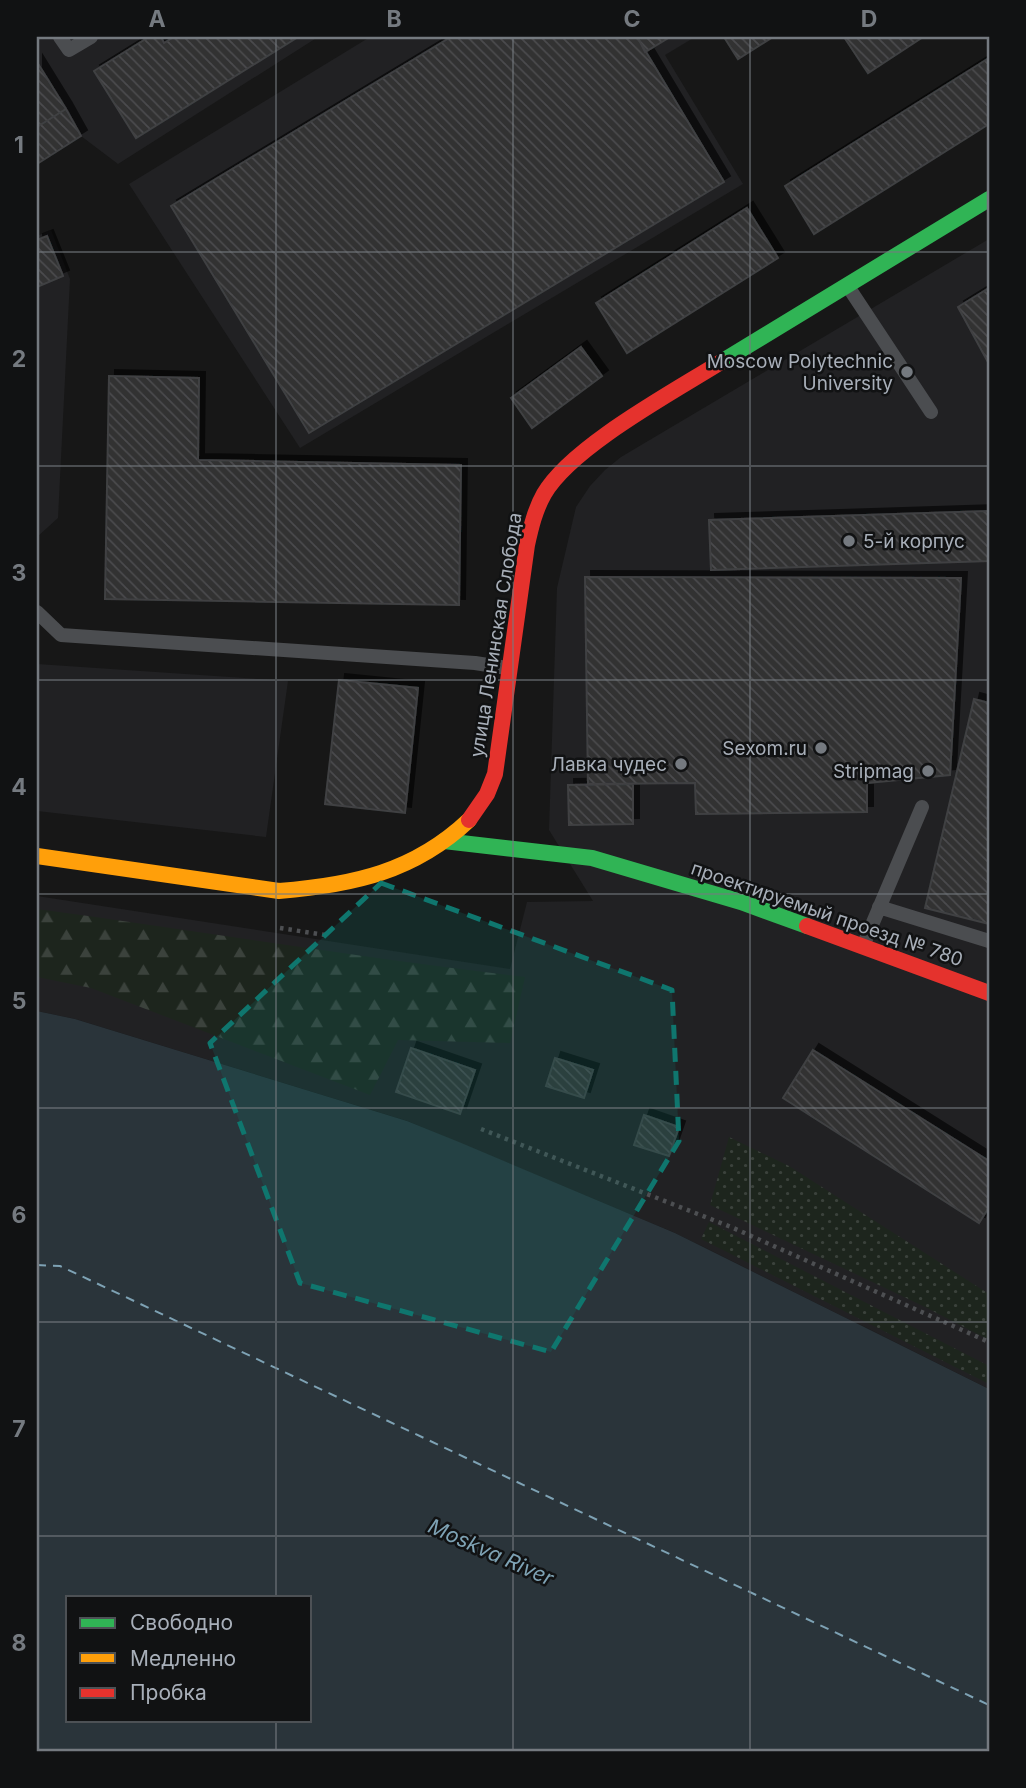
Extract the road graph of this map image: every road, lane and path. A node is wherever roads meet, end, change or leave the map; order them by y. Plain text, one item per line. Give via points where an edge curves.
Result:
1 (60, 37) edge
2 (91, 37) edge
3 (989, 198) edge
4 (847, 285) junction
5 (930, 412) dead end
6 (37, 612) edge
7 (508, 668) junction
8 (922, 807) dead end
9 (444, 841) junction
10 (37, 856) edge
11 (879, 907) junction
12 (989, 941) edge
13 (862, 947) junction
14 (989, 993) edge
15 (481, 1129) dead end
16 (989, 1342) edge

1 - 2 lane via 69,50
3 - 4 street, улица Ленинская Слобода
4 - 5 lane
4 - 7 street, улица Ленинская Слобода via 576,455 550,484 533,517
6 - 7 lane via 61,635
7 - 9 street, улица Ленинская Слобода via 498,763 488,794
8 - 11 lane
9 - 10 street, улица Ленинская Слобода via 415,860 372,877 318,889 279,891
9 - 13 street, проектируемый проезд № 780 via 592,858 741,902
11 - 12 lane
11 - 13 lane
13 - 14 street, проектируемый проезд № 780
15 - 16 path via 732,1227

